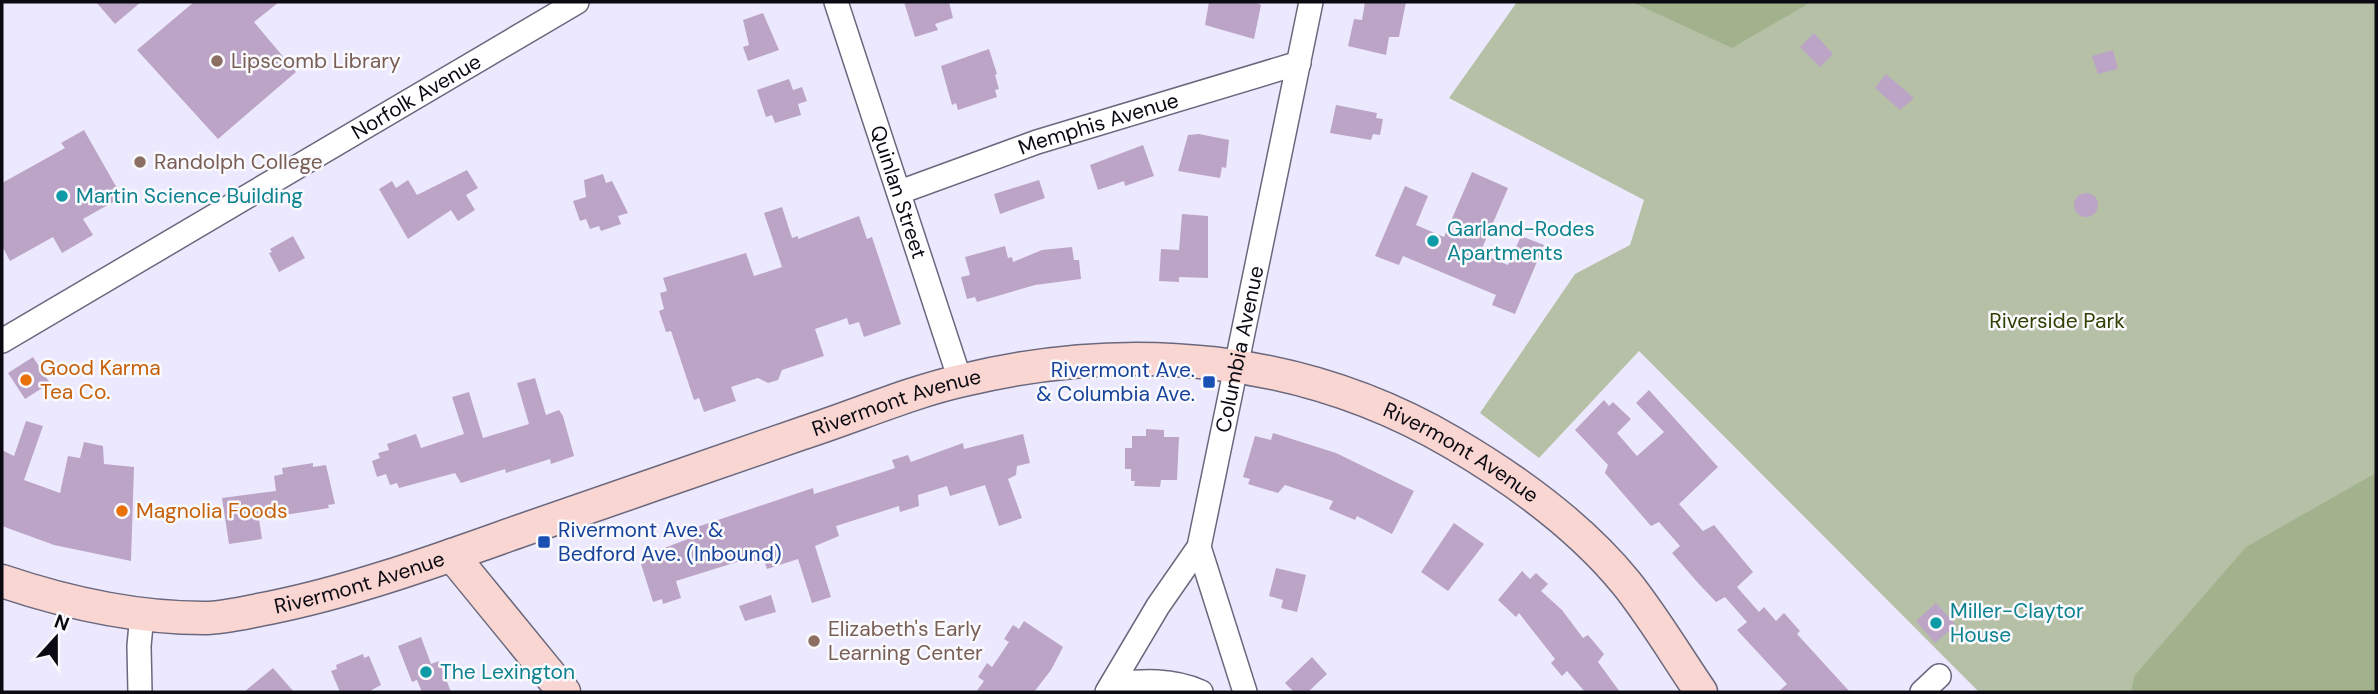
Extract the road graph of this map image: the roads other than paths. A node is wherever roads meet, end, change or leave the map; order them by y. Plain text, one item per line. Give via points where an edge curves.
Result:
1 (577, 2) edge
2 (836, 2) edge
3 (1311, 2) edge
4 (1299, 63) junction
5 (900, 192) junction
6 (2, 341) edge
7 (1238, 365) junction
8 (960, 380) junction
9 (1199, 547) junction
10 (452, 555) junction
11 (2, 581) edge
12 (142, 614) junction
13 (1939, 676) dead end
14 (1110, 688) edge
15 (140, 692) edge
16 (564, 692) edge
17 (1201, 692) edge
18 (1245, 692) edge
19 (1701, 692) edge
20 (1922, 692) edge

1 - 6 street, Norfolk Avenue
2 - 5 street, Quinlan Street
3 - 4 street, Columbia Avenue
4 - 5 street, Memphis Avenue via 1037,142
4 - 7 street, Columbia Avenue
5 - 8 street, Quinlan Street
7 - 8 main road, Rivermont Avenue via 1155,356 1105,357
7 - 9 street, Columbia Avenue
7 - 19 main road, Rivermont Avenue via 1353,394 1409,418 1504,474 1547,506 1626,583
8 - 10 main road, Rivermont Avenue
9 - 14 street
9 - 18 street, Columbia Avenue
10 - 12 main road, Rivermont Avenue via 306,601 238,614 207,618
10 - 16 main road
11 - 12 main road, Rivermont Avenue via 52,598
12 - 15 street
13 - 20 street
14 - 17 street via 1150,680

